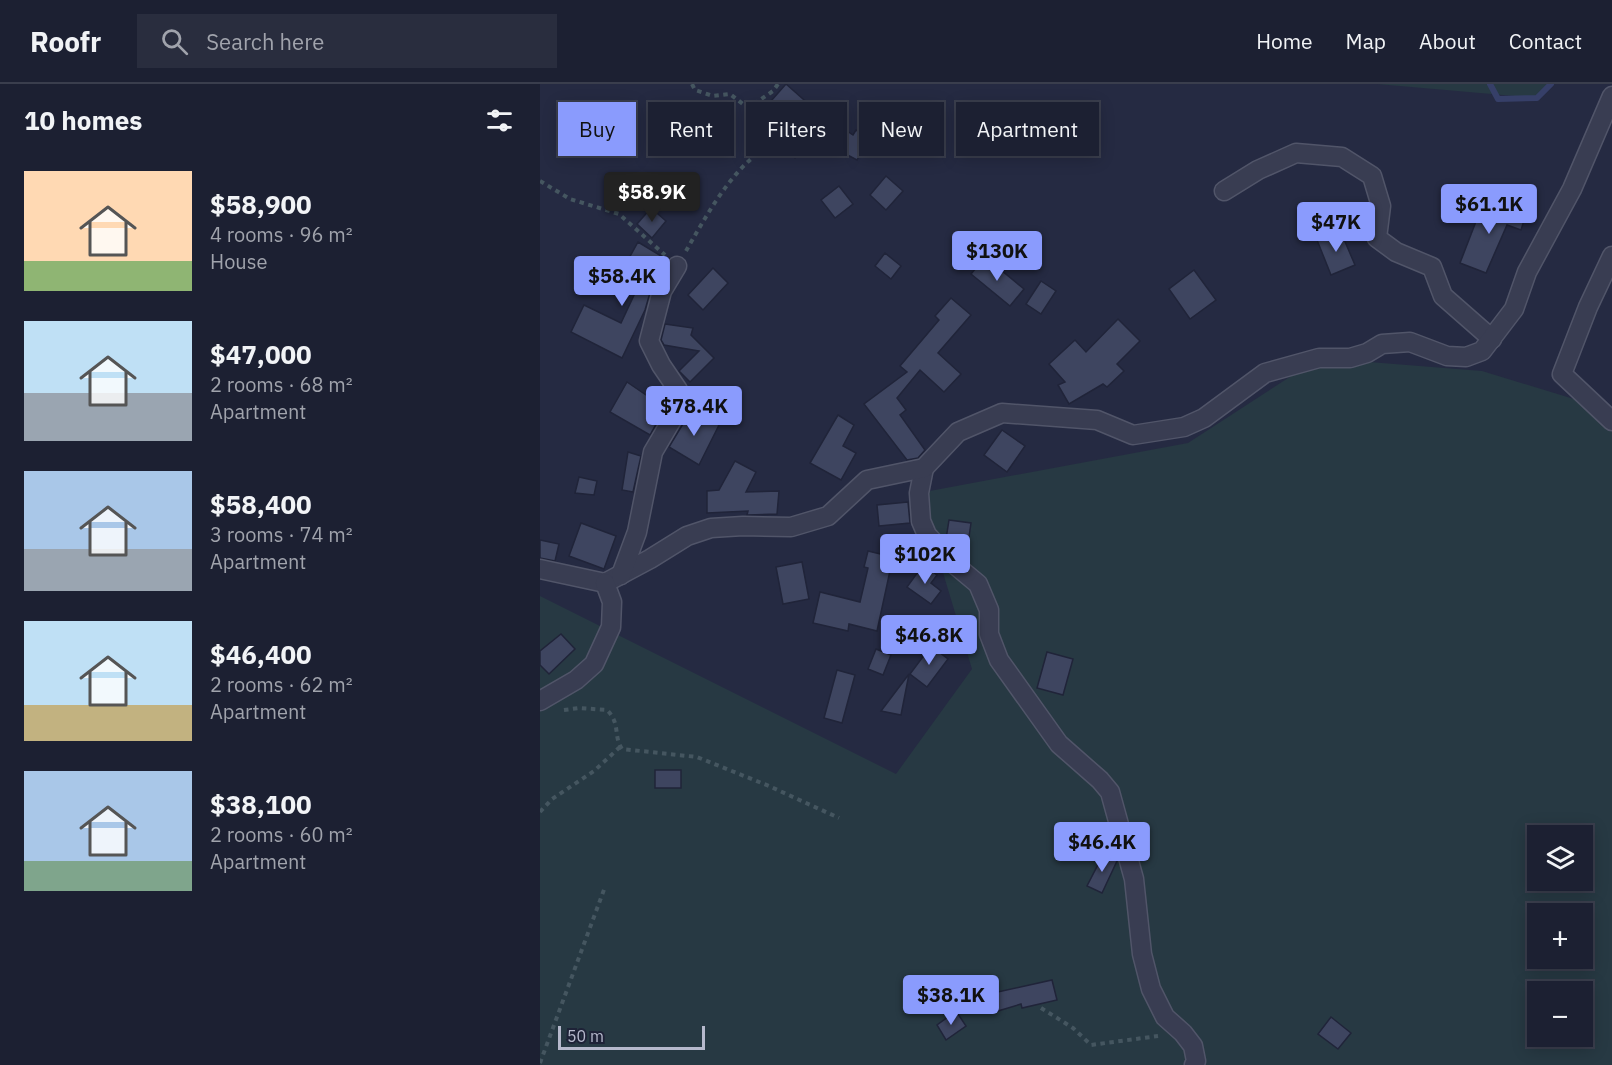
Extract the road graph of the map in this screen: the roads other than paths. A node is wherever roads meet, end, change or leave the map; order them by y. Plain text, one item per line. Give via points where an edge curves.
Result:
1 (1612, 96) edge
2 (1224, 191) dead end
3 (1612, 256) edge
4 (677, 266) road end
5 (1492, 339) junction
6 (1612, 421) edge
7 (924, 468) junction
8 (540, 569) edge
9 (613, 579) junction
10 (540, 700) edge
11 (1194, 1065) edge

1 - 5 street via 1572,189 1527,272 1514,309
2 - 5 street via 1296,153 1342,157 1372,176 1381,206 1377,238 1396,252 1432,267 1443,296
3 - 6 street via 1562,374
4 - 9 street via 662,291 649,341 678,390 676,412 653,452 637,532
5 - 7 street via 1482,351 1467,357 1447,356 1410,342 1382,344 1350,358 1319,358 1286,366 1265,373 1204,418 1184,427 1133,435 1097,420 1002,413 958,432
7 - 9 street via 867,480 828,516 819,519 791,527 711,528 687,536
7 - 11 street via 919,493 921,521 927,536 978,584 989,610 990,634 999,660 1059,744 1110,792 1134,879 1142,954 1151,989 1165,1017 1193,1046
8 - 9 street
9 - 10 street via 611,627 594,664 576,680

